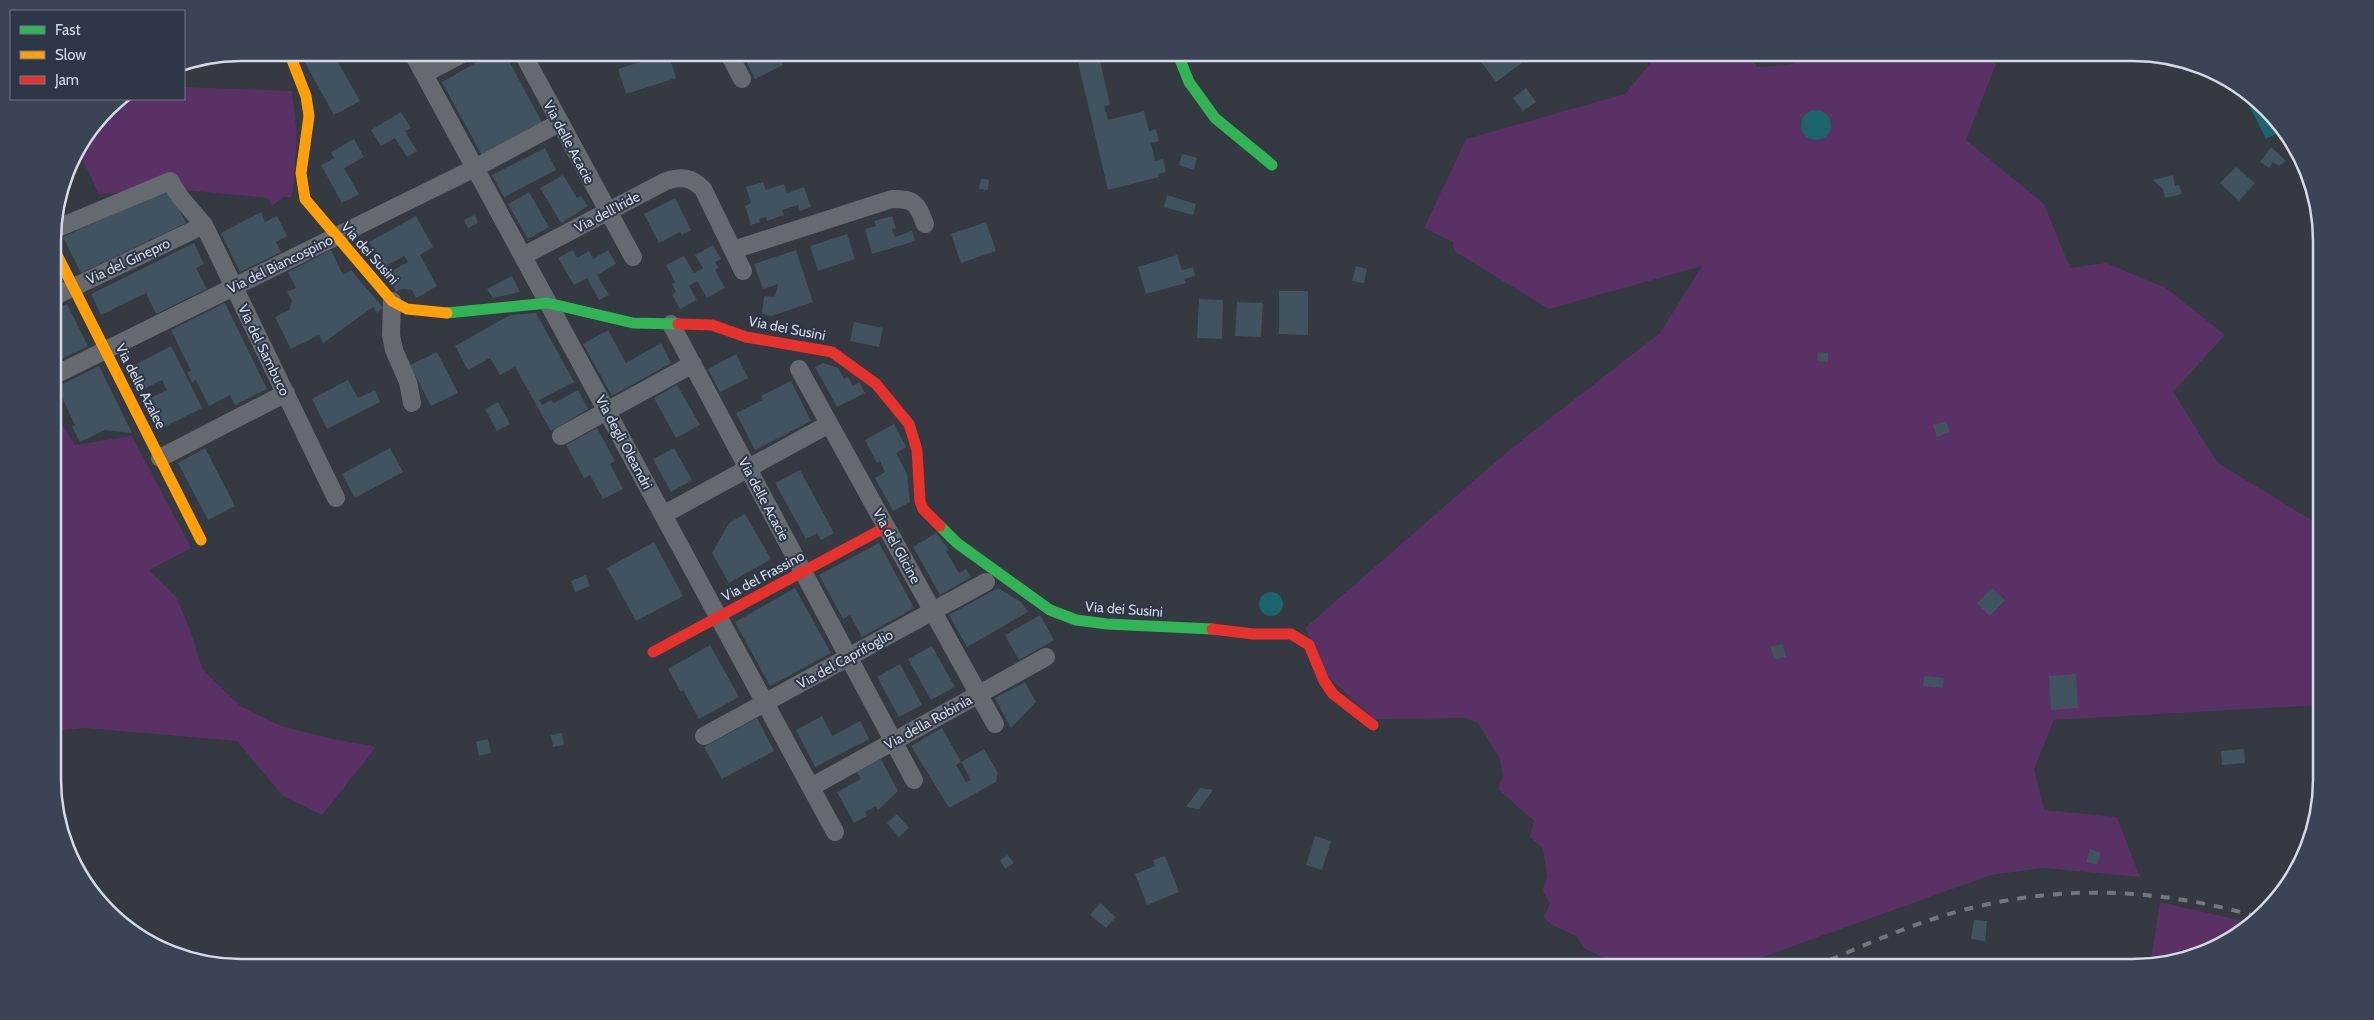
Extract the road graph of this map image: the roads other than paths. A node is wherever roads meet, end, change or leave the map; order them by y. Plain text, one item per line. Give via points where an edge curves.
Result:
1 (292, 61) edge
2 (417, 61) edge
3 (449, 61) edge
4 (527, 61) edge
5 (733, 61) edge
6 (1181, 61) edge
7 (424, 74) junction
8 (742, 79) dead end
9 (559, 123) junction
10 (1272, 165) dead end
11 (475, 168) junction
12 (607, 212) junction
13 (925, 224) dead end
14 (204, 225) junction
15 (62, 226) edge
16 (336, 237) junction
17 (733, 250) junction
18 (523, 256) junction
19 (633, 257) dead end
20 (61, 263) edge
21 (744, 271) dead end
22 (234, 287) junction
23 (74, 288) junction
24 (61, 294) edge
25 (392, 301) junction
26 (548, 303) junction
27 (671, 324) junction
28 (105, 350) junction
29 (693, 364) junction
30 (800, 369) dead end
31 (61, 372) edge
32 (286, 393) junction
33 (412, 403) dead end
34 (607, 411) junction
35 (829, 424) junction
36 (561, 436) dead end
37 (160, 458) junction
38 (748, 468) junction
39 (336, 498) dead end
40 (663, 515) junction
41 (886, 527) junction
42 (202, 540) dead end
43 (803, 572) junction
44 (986, 582) dead end
45 (933, 611) junction
46 (718, 617) junction
47 (654, 652) dead end
48 (1046, 657) dead end
49 (849, 658) junction
50 (979, 694) junction
51 (765, 703) junction
52 (995, 724) dead end
53 (1373, 725) dead end
54 (704, 736) dead end
55 (893, 741) junction
56 (914, 780) dead end
57 (810, 787) junction
58 (835, 832) dead end

1 - 16 street, Via dei Susini via 306,96 309,116 301,173 305,199
2 - 7 street, Via degli Oleandri
3 - 7 street
4 - 9 street, Via delle Acacie
5 - 8 street
6 - 10 street via 1189,82 1215,118
7 - 11 street, Via degli Oleandri
9 - 11 street, Via del Biancospino
9 - 12 street, Via delle Acacie
11 - 16 street, Via del Biancospino
11 - 18 street, Via degli Oleandri
12 - 17 street, Via dell'Iride via 666,181 679,177 694,180 703,188
12 - 18 street, Via dell'Iride
12 - 19 street, Via delle Acacie
13 - 17 street via 919,206 908,199 892,199
14 - 15 street, Via del Sambuco via 170,181
14 - 22 street, Via del Sambuco
14 - 23 street, Via del Ginepro
16 - 22 street, Via del Biancospino
16 - 25 street, Via dei Susini
17 - 21 street
18 - 26 street, Via degli Oleandri
20 - 23 street, Via delle Azalee
22 - 28 street, Via del Biancospino
22 - 32 street, Via del Sambuco
23 - 24 street, Via del Ginepro
23 - 28 street, Via delle Azalee
25 - 26 street, Via dei Susini via 407,308 445,313
25 - 33 street via 391,335
26 - 27 street, Via dei Susini via 623,322
26 - 34 street, Via degli Oleandri
27 - 29 street, Via delle Acacie
27 - 53 street, Via dei Susini via 712,325 746,337 832,352 850,364 876,384 909,424 917,450 923,509 994,572 1050,610 1076,620 1107,624 1290,634 1309,645 1333,694
28 - 31 street, Via del Biancospino
28 - 37 street, Via delle Azalee
29 - 34 street
29 - 38 street, Via delle Acacie
30 - 35 street, Via del Glicine
32 - 37 street
32 - 39 street, Via del Sambuco
34 - 36 street
34 - 40 street, Via degli Oleandri
35 - 38 street
35 - 41 street, Via del Glicine
37 - 42 street, Via delle Azalee
38 - 40 street
38 - 43 street, Via delle Acacie
40 - 46 street, Via degli Oleandri
41 - 43 street, Via del Frassino
41 - 45 street, Via del Glicine
43 - 46 street, Via del Frassino
43 - 49 street, Via delle Acacie
44 - 45 street, Via del Caprifoglio
45 - 49 street, Via del Caprifoglio
45 - 50 street, Via del Glicine
46 - 47 street, Via del Frassino
46 - 51 street, Via degli Oleandri
48 - 50 street, Via della Robinia
49 - 51 street, Via del Caprifoglio
49 - 55 street, Via delle Acacie
50 - 52 street, Via del Glicine
50 - 55 street, Via della Robinia
51 - 54 street, Via del Caprifoglio
51 - 57 street, Via degli Oleandri
55 - 56 street, Via delle Acacie
55 - 57 street, Via della Robinia
57 - 58 street, Via degli Oleandri

